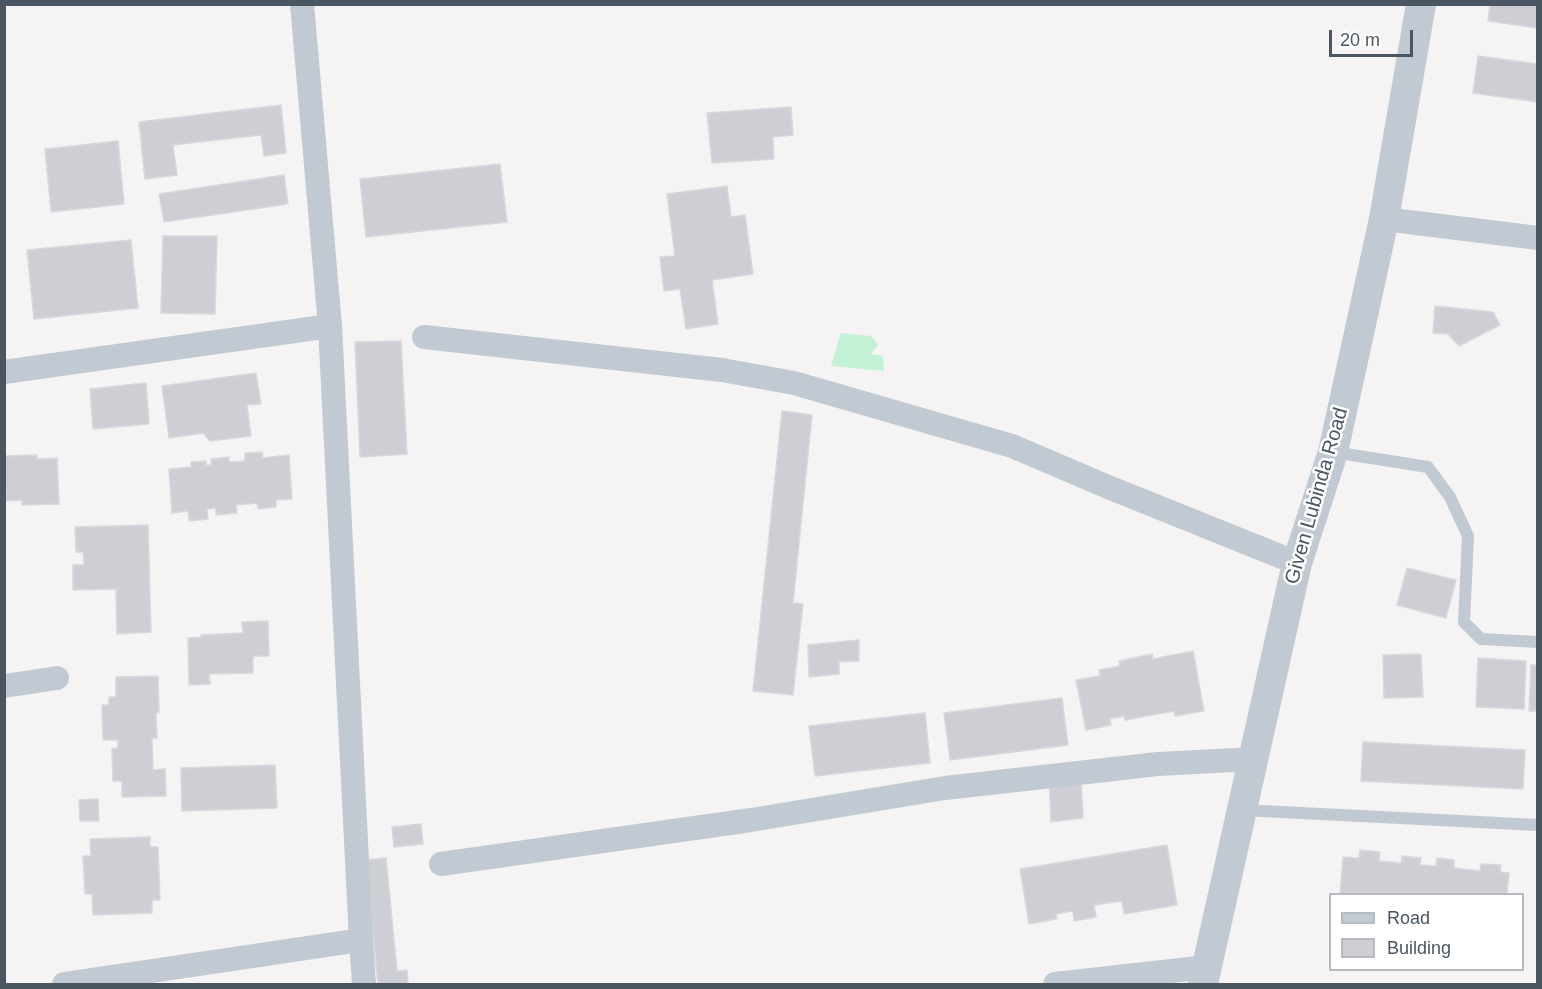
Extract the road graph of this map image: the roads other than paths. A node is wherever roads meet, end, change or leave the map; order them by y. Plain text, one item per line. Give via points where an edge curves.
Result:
1 (302, 4) edge
2 (1421, 4) edge
3 (1384, 219) junction
4 (1538, 238) edge
5 (330, 326) junction
6 (424, 337) dead end
7 (4, 372) edge
8 (1333, 452) junction
9 (1297, 563) junction
10 (1538, 642) edge
11 (57, 678) dead end
12 (4, 686) edge
13 (1254, 759) junction
14 (1242, 810) junction
15 (1538, 825) edge
16 (441, 864) dead end
17 (361, 940) junction
18 (1205, 976) edge
19 (64, 984) edge
20 (364, 984) edge
21 (1055, 984) edge

1 - 5 street
2 - 3 street, Given Lubinda Road
3 - 4 street
3 - 8 street, Given Lubinda Road
5 - 7 street
5 - 17 street
6 - 9 street via 722,370 794,383 1012,446
8 - 9 street, Given Lubinda Road
8 - 10 lane via 1428,467 1450,497 1468,536 1464,622 1481,639
9 - 13 street, Given Lubinda Road
11 - 12 street
13 - 14 street, Given Lubinda Road
13 - 16 street via 1158,764 945,789
14 - 15 lane
14 - 18 street, Given Lubinda Road
17 - 19 street
17 - 20 street
18 - 21 street

